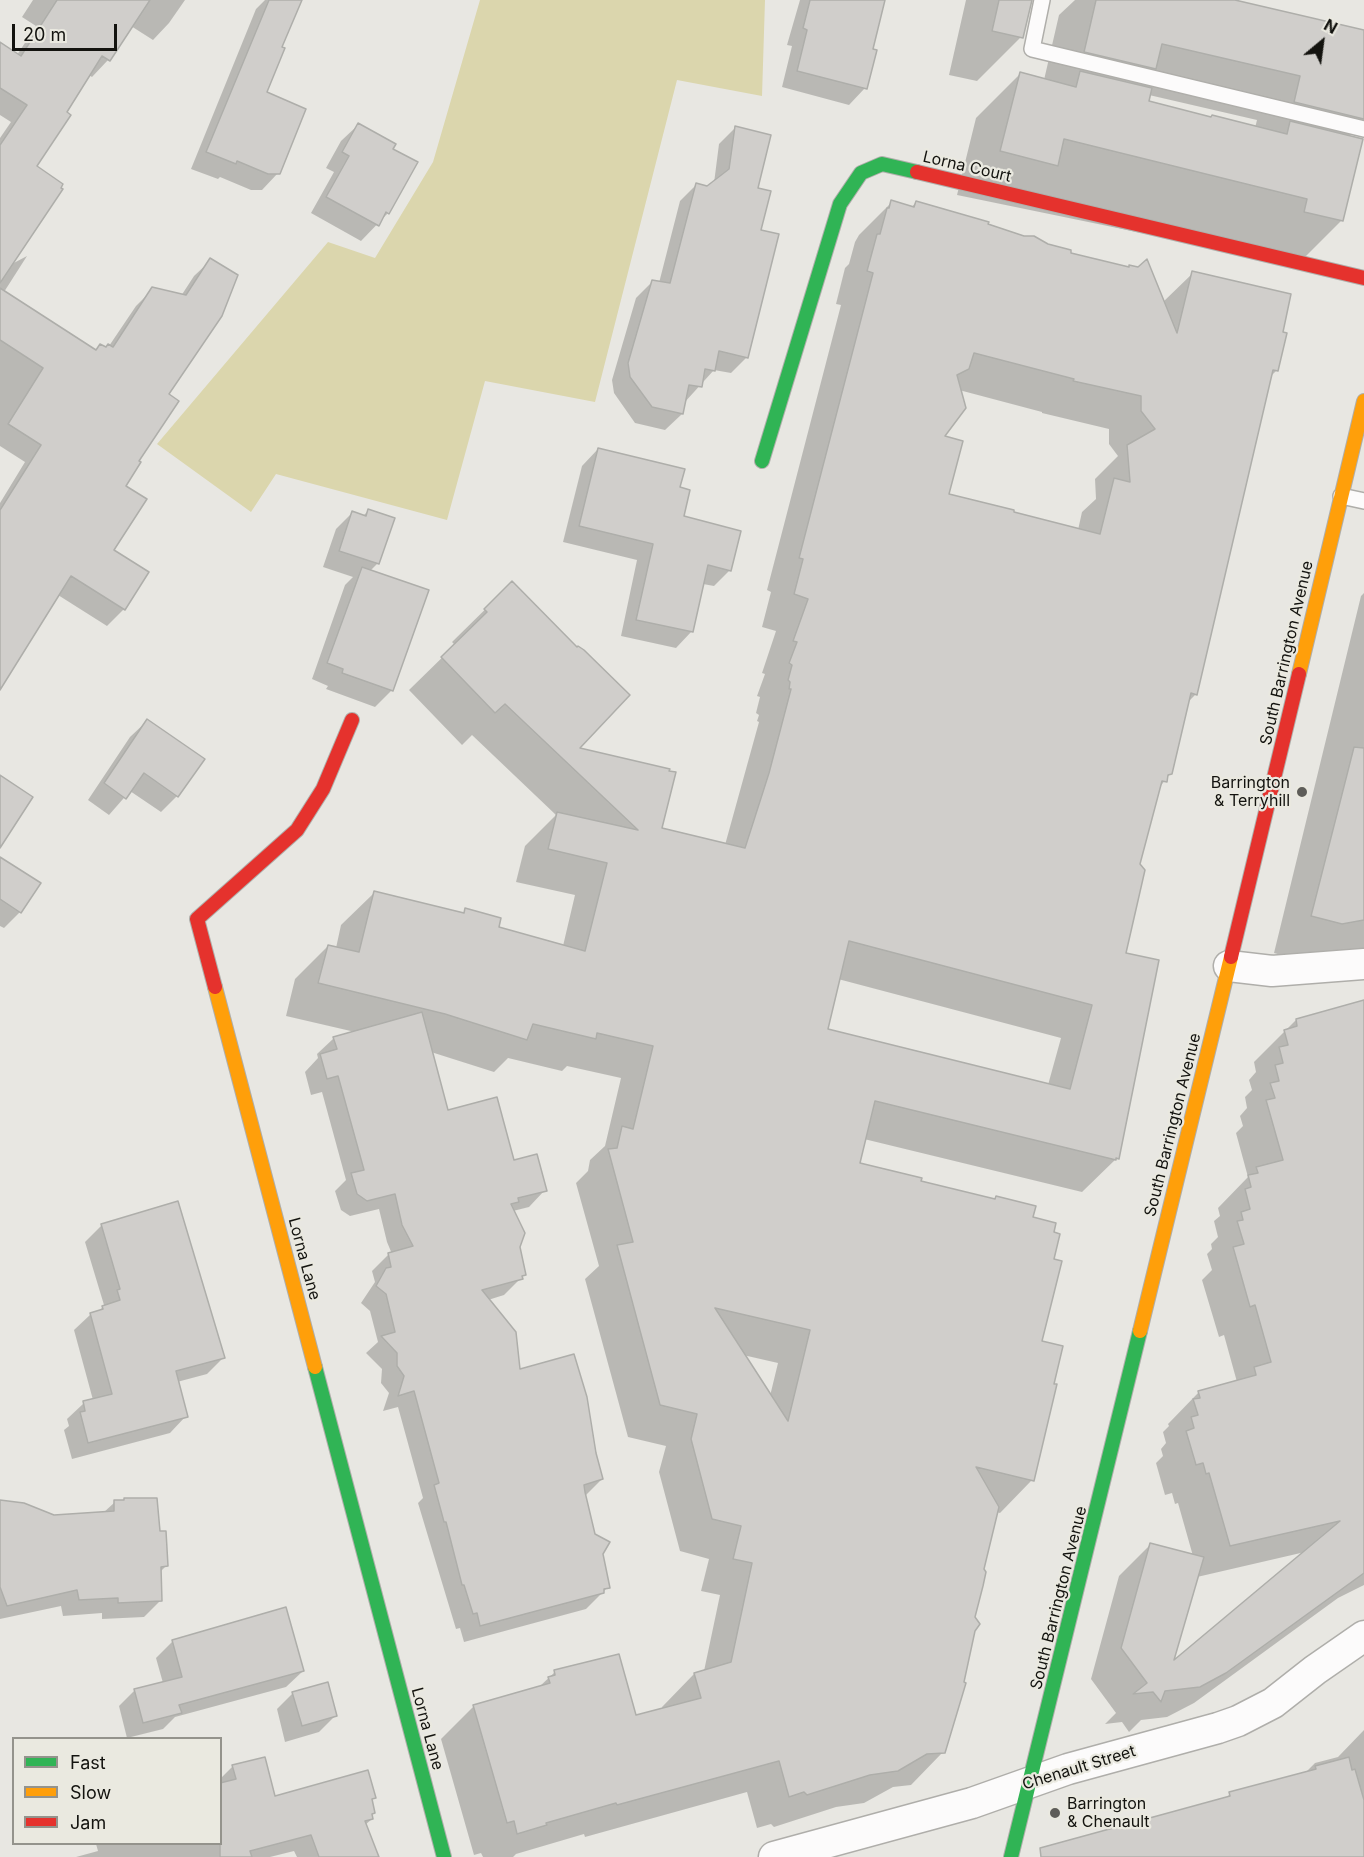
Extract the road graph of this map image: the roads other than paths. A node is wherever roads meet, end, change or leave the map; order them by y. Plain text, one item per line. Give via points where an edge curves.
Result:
1 (1042, 0) edge
2 (1364, 129) edge
3 (1364, 278) edge
4 (1364, 401) edge
5 (762, 461) dead end
6 (1341, 496) junction
7 (1364, 501) edge
8 (352, 720) dead end
9 (1364, 964) edge
10 (1229, 966) junction
11 (1364, 1636) edge
12 (1030, 1782) junction
13 (444, 1857) edge
14 (774, 1857) edge
15 (1011, 1857) edge

1 - 2 lane via 1032,49
3 - 5 street, Lorna Court via 882,164 861,172 840,204
4 - 6 street, South Barrington Avenue
6 - 7 lane
6 - 10 street, South Barrington Avenue
8 - 13 street, Lorna Lane via 323,789 297,830 197,918
9 - 10 street via 1272,971
10 - 12 street, South Barrington Avenue
11 - 12 street, Chenault Street via 1273,1703 1238,1720
12 - 14 street, Chenault Street via 972,1803
12 - 15 street, South Barrington Avenue

